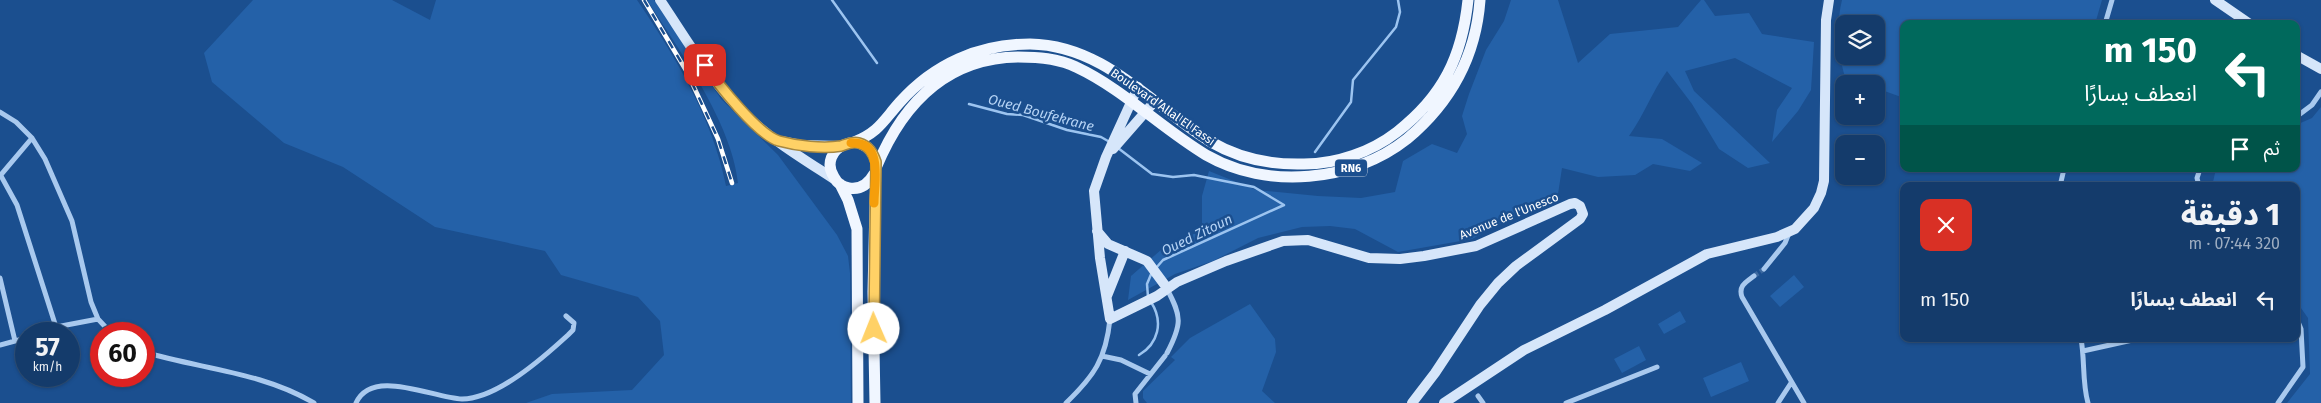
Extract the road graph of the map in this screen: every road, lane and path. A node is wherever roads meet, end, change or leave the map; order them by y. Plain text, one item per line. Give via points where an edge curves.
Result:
1 (660, 0) edge
2 (1468, 0) edge
3 (1480, 0) edge
4 (1830, 0) edge
5 (2112, 0) edge
6 (2215, 0) edge
7 (2106, 20) edge
8 (2244, 20) edge
9 (2300, 57) edge
10 (2321, 69) edge
11 (1454, 75) junction
12 (1138, 87) junction
13 (2321, 92) edge
14 (1155, 101) junction
15 (1130, 102) junction
16 (0, 112) edge
17 (1144, 112) junction
18 (2300, 114) edge
19 (32, 138) junction
20 (777, 141) junction
21 (854, 142) junction
22 (841, 146) junction
23 (1106, 157) junction
24 (875, 171) junction
25 (0, 176) edge
26 (837, 181) junction
27 (1097, 232) junction
28 (1790, 232) junction
29 (1125, 251) junction
30 (1764, 269) tunnel mouth
31 (1754, 276) tunnel mouth
32 (0, 278) edge
33 (1167, 288) junction
34 (1107, 296) junction
35 (566, 316) dead end
36 (98, 319) junction
37 (1110, 319) junction
38 (54, 322) edge
39 (80, 322) edge
40 (101, 322) edge
41 (2300, 327) edge
42 (15, 342) joint
43 (2082, 342) edge
44 (2113, 342) edge
45 (0, 346) edge
46 (2083, 351) junction
47 (155, 355) edge
48 (1102, 356) junction
49 (1657, 367) dead end
50 (1150, 374) junction
51 (1791, 383) junction
52 (1475, 391) junction
53 (2086, 394) junction
54 (314, 403) edge
55 (356, 403) edge
56 (858, 403) edge
57 (875, 403) edge
58 (1066, 403) edge
59 (1136, 403) edge
60 (1412, 403) edge
61 (1444, 403) edge
62 (1483, 403) edge
63 (1566, 403) edge
64 (1778, 403) edge
65 (1804, 403) edge
66 (2084, 403) edge
67 (2088, 403) edge
68 (2278, 403) edge

1 - 20 main road via 724,90 749,118
2 - 11 main road, Boulevard Allal El Fassi / RN6 via 1465,31
3 - 11 main road, Boulevard Allal El Fassi / RN6 via 1471,50
4 - 28 main road via 1826,20 1824,181 1811,213
5 - 7 street
6 - 8 main road
9 - 10 main road
11 - 14 main road, Boulevard Allal El Fassi / RN6 via 1414,119 1392,136 1348,158 1320,164 1262,162 1239,155 1211,142
11 - 17 main road, Boulevard Allal El Fassi / RN6 via 1435,111 1399,145 1357,166 1311,177 1248,171 1208,156
12 - 14 main road, Boulevard Allal El Fassi / RN6
12 - 15 main road
12 - 21 main road, Boulevard Allal El Fassi / RN6 via 1080,53 1031,44 990,48 956,58 936,70 899,103 876,132
13 - 18 street
14 - 17 main road
15 - 17 main road, Boulevard Allal El Fassi / RN6
15 - 23 main road
15 - 24 main road, Boulevard Allal El Fassi / RN6 via 1094,77 1059,60 1011,57 976,64 960,69 935,84 908,110 887,141
16 - 19 street
17 - 23 main road
19 - 25 street
19 - 36 street via 45,159 72,221
20 - 22 main road
20 - 26 main road
21 - 22 main road, RN6
21 - 24 main road, RN6 via 871,151 876,162
22 - 26 main road via 830,161
23 - 27 main road via 1094,191
24 - 26 main road via 866,185 859,187 853,188
24 - 57 main road, Boulevard Allal El Fassi / RN6
25 - 38 street via 17,205
26 - 56 main road via 848,200 857,229
27 - 29 main road via 1108,244
27 - 34 main road
28 - 30 street via 1785,244
28 - 52 main road via 1707,254 1534,345
29 - 33 main road via 1148,261
29 - 34 main road
31 - 51 street via 1744,283 1741,294
32 - 42 street
33 - 37 main road, Avenue de l'Unesco
33 - 50 street via 1179,315 1177,335
33 - 60 main road, Avenue de l'Unesco via 1226,261 1283,241 1308,240 1369,258 1400,259 1476,246 1572,203 1580,206 1583,214 1580,219 1516,266 1489,293
34 - 37 main road
35 - 55 street via 574,327 568,335 531,366 484,395 461,399 388,385 370,388
36 - 39 street
36 - 40 street
37 - 48 street
41 - 68 street via 2303,367
42 - 45 street
43 - 46 street
44 - 46 street
46 - 53 street
47 - 54 street via 266,381
48 - 50 street via 1121,360
48 - 58 street via 1091,377
49 - 63 street
50 - 59 street via 1135,394
51 - 64 street
51 - 65 street
52 - 61 main road
52 - 62 street
53 - 66 street
53 - 67 street

